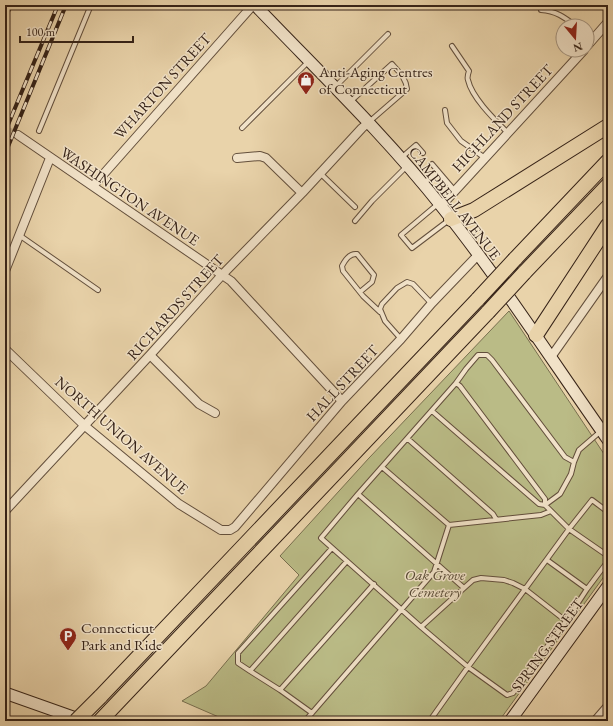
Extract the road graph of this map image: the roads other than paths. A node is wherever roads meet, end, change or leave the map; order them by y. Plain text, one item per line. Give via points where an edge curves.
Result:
1 (91, 5) edge
2 (254, 5) edge
3 (10, 6) edge
4 (541, 10) dead end
5 (5, 15) edge
6 (566, 18) edge
7 (608, 22) edge
8 (388, 34) dead end
9 (595, 35) edge
10 (452, 46) dead end
11 (577, 58) edge
12 (309, 61) junction
13 (335, 88) junction
14 (349, 102) junction
15 (445, 110) dead end
16 (368, 123) junction
17 (608, 126) edge
18 (242, 128) dead end
19 (39, 131) dead end
20 (508, 133) junction
21 (18, 135) tunnel mouth
22 (423, 153) dead end
23 (50, 158) junction
24 (237, 158) dead end
25 (485, 158) junction
26 (608, 161) edge
27 (404, 162) junction
28 (432, 164) dead end
29 (438, 171) junction
30 (320, 173) junction
31 (423, 184) junction
32 (608, 185) edge
33 (93, 186) junction
34 (455, 191) junction
35 (302, 193) junction
36 (440, 205) junction
37 (355, 207) dead end
38 (451, 219) junction
39 (356, 221) dead end
40 (608, 225) edge
41 (19, 235) junction
42 (478, 255) junction
43 (5, 271) edge
44 (222, 275) junction
45 (608, 276) edge
46 (98, 290) dead end
47 (360, 292) junction
48 (432, 304) junction
49 (380, 312) junction
50 (536, 335) junction
51 (401, 339) junction
52 (5, 349) edge
53 (150, 355) junction
54 (551, 357) junction
55 (456, 383) junction
56 (342, 401) junction
57 (432, 411) junction
58 (215, 413) dead end
59 (85, 426) junction
60 (601, 431) junction
61 (408, 439) junction
62 (608, 440) edge
63 (574, 462) junction
64 (382, 467) junction
65 (358, 494) junction
66 (545, 505) junction
67 (5, 511) edge
68 (551, 511) junction
69 (608, 512) edge
70 (496, 519) junction
71 (449, 525) junction
72 (569, 529) junction
73 (228, 530) joint
74 (332, 548) junction
75 (608, 556) edge
76 (547, 560) junction
77 (347, 561) junction
78 (608, 561) edge
79 (437, 564) junction
80 (374, 584) junction
81 (608, 586) edge
82 (464, 588) junction
83 (525, 589) junction
84 (587, 589) junction
85 (401, 610) junction
86 (566, 621) junction
87 (421, 627) junction
88 (468, 667) junction
89 (250, 671) junction
90 (280, 690) junction
91 (5, 693) edge
92 (608, 706) edge
93 (312, 713) junction
94 (431, 719) dead end
95 (76, 721) edge
96 (84, 721) edge
97 (100, 721) edge
98 (305, 721) edge
99 (510, 721) edge
100 (595, 721) edge

1 - 19 lane
2 - 12 main road, CAMPBELL AVENUE
2 - 33 street, WHARTON STREET
3 - 5 lane
4 - 6 lane via 551,11
7 - 9 street
8 - 13 lane
10 - 20 lane via 469,71 467,80 476,96
11 - 20 street, HIGHLAND STREET
12 - 13 main road, CAMPBELL AVENUE
12 - 18 lane
13 - 14 main road, CAMPBELL AVENUE
14 - 16 main road, CAMPBELL AVENUE
14 - 16 lane via 392,64 402,75 407,89
15 - 25 lane via 447,123 461,141
16 - 27 main road, CAMPBELL AVENUE
16 - 30 street, RICHARDS STREET
17 - 38 highway via 474,210
20 - 25 street, HIGHLAND STREET
21 - 23 street, WASHINGTON AVENUE
22 - 27 lane via 416,145
23 - 33 street, WASHINGTON AVENUE
23 - 41 street
24 - 35 street via 266,158
25 - 34 street, HIGHLAND STREET
26 - 95 highway, bridge
27 - 31 main road, CAMPBELL AVENUE
27 - 39 lane
28 - 29 lane
29 - 31 lane
29 - 34 lane
30 - 35 street, RICHARDS STREET
30 - 37 lane
31 - 36 main road, CAMPBELL AVENUE
32 - 97 highway, bridge
33 - 44 street, WASHINGTON AVENUE
34 - 36 street, HIGHLAND STREET
35 - 44 street, RICHARDS STREET
36 - 38 main road, CAMPBELL AVENUE
36 - 38 lane via 401,235 404,239 412,248
38 - 42 main road, CAMPBELL AVENUE
40 - 50 highway
41 - 43 street
41 - 46 lane
42 - 48 street, HALL STREET
42 - 50 main road, CAMPBELL AVENUE
44 - 53 street, RICHARDS STREET
44 - 56 street, WASHINGTON AVENUE via 231,281
45 - 54 street
47 - 47 lane via 343,271 342,266 355,253 374,276 372,282
47 - 49 lane
48 - 49 lane via 413,284 407,282 397,288 382,304
48 - 51 street, HALL STREET
49 - 51 lane
50 - 54 main road, CAMPBELL AVENUE
51 - 56 street, HALL STREET
52 - 59 street, NORTH UNION AVENUE
53 - 58 street via 199,404
53 - 59 street, RICHARDS STREET
54 - 60 main road, CAMPBELL AVENUE
55 - 57 lane
55 - 63 lane via 478,355 487,355 565,457
55 - 66 lane via 545,499
56 - 73 street, HALL STREET via 235,527
57 - 61 lane
57 - 66 lane via 539,504
59 - 67 street, RICHARDS STREET
59 - 73 street, NORTH UNION AVENUE via 179,504 221,530
60 - 62 main road, CAMPBELL AVENUE
60 - 63 lane via 582,447
61 - 64 lane
61 - 70 lane
63 - 66 lane via 572,474 563,490
64 - 65 lane
64 - 71 lane
65 - 74 lane via 321,538
65 - 79 lane
66 - 68 lane
68 - 70 lane via 541,515
68 - 72 lane
69 - 72 lane via 592,500
70 - 71 lane
71 - 79 lane
72 - 75 lane
72 - 76 lane
74 - 77 lane
74 - 89 lane via 238,653 238,663
76 - 83 lane
76 - 84 lane
77 - 80 lane
77 - 89 lane
78 - 84 lane
79 - 82 lane
79 - 85 lane via 434,572
80 - 85 lane
80 - 90 lane
81 - 99 main road, SPRING STREET
82 - 83 lane via 473,580 489,578 513,583
82 - 87 lane
83 - 86 lane
83 - 88 lane
84 - 86 lane
85 - 87 lane
85 - 93 lane
86 - 88 lane via 510,695
87 - 88 lane
88 - 94 lane
89 - 90 lane
90 - 93 lane
91 - 96 main road
92 - 100 street
93 - 98 lane

